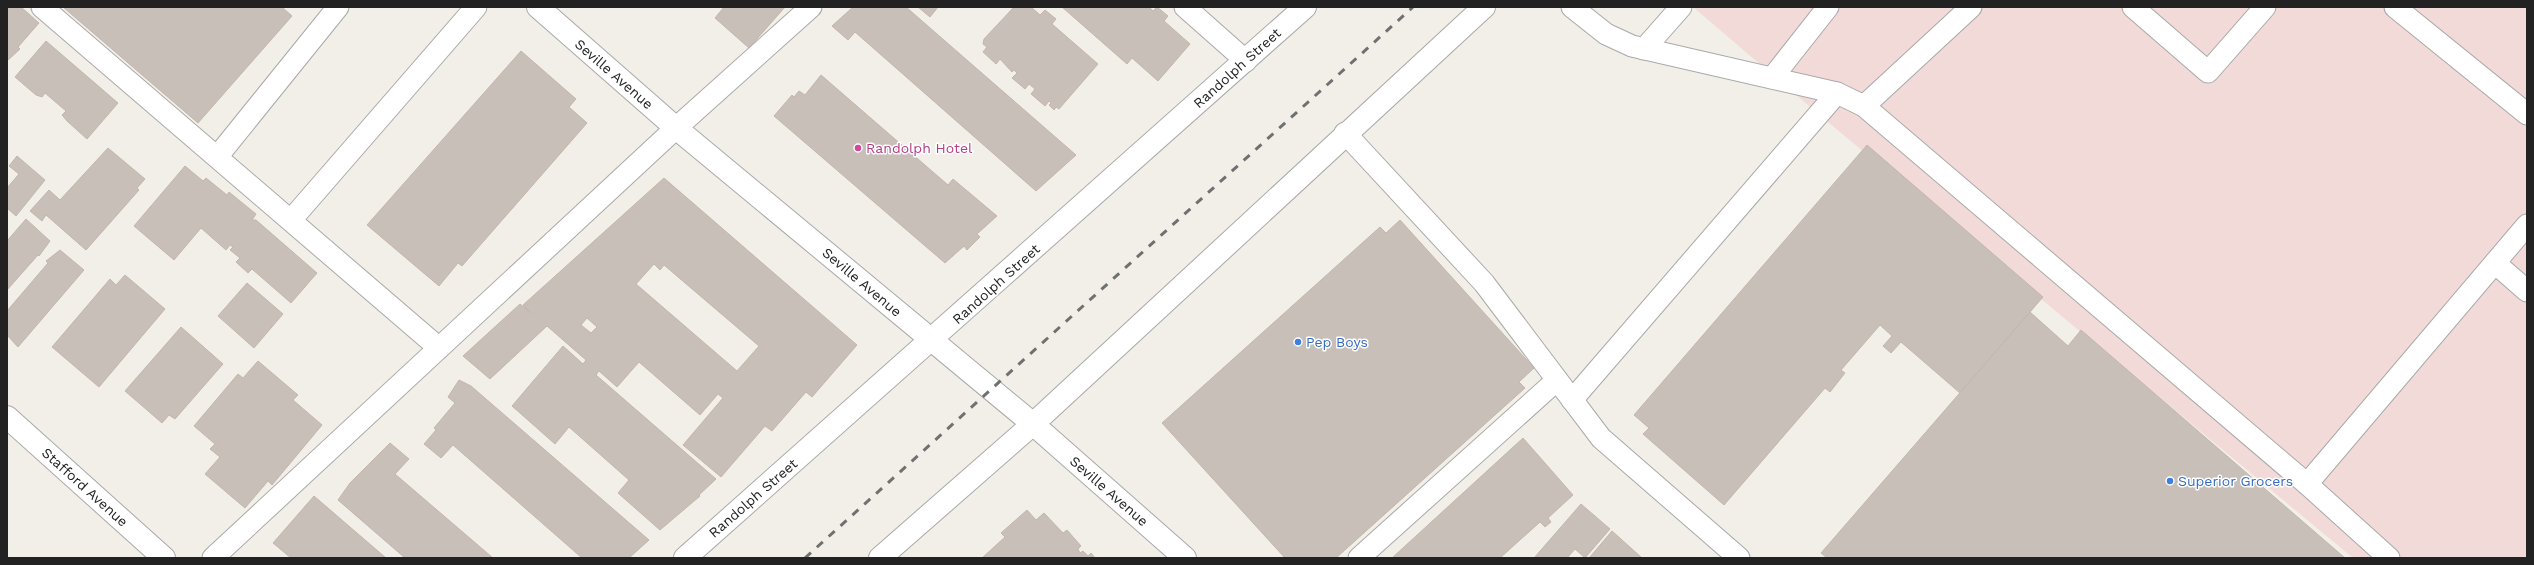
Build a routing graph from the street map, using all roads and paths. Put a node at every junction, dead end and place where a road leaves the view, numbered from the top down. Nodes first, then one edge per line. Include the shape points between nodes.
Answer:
1 (42, 7) edge
2 (338, 7) edge
3 (476, 7) edge
4 (538, 7) edge
5 (811, 7) edge
6 (1185, 7) edge
7 (1304, 7) edge
8 (1484, 7) edge
9 (1572, 7) edge
10 (1681, 7) edge
11 (1828, 7) edge
12 (1971, 7) edge
13 (2133, 7) edge
14 (2266, 7) edge
15 (2395, 7) edge
16 (1644, 49) junction
17 (1246, 61) junction
18 (1772, 78) junction
19 (1837, 93) junction
20 (1864, 106) junction
21 (2527, 114) edge
22 (676, 128) junction
23 (1345, 133) junction
24 (217, 157) junction
25 (291, 220) junction
26 (2527, 225) edge
27 (2495, 263) junction
28 (2527, 291) edge
29 (933, 340) junction
30 (439, 348) junction
31 (1558, 380) junction
32 (1572, 400) junction
33 (7, 416) edge
34 (1033, 424) junction
35 (2307, 484) junction
36 (164, 558) edge
37 (212, 558) edge
38 (685, 558) edge
39 (880, 558) edge
40 (1185, 558) edge
41 (1359, 558) edge
42 (1739, 558) edge
43 (2389, 558) edge

1 - 24 lane
2 - 24 lane
3 - 25 lane
4 - 22 street, Seville Avenue
5 - 22 lane
6 - 17 lane
7 - 17 street, Randolph Street
8 - 23 street
9 - 16 lane via 1606,34
10 - 16 lane
11 - 18 lane
12 - 20 lane
13 - 14 lane via 2208,72
15 - 21 lane
16 - 18 lane
17 - 29 street, Randolph Street
18 - 19 lane
19 - 20 lane
19 - 32 lane
20 - 35 lane
22 - 29 street, Seville Avenue
22 - 30 lane
23 - 31 lane via 1484,283
23 - 34 street
24 - 25 lane
25 - 30 lane
26 - 27 lane
27 - 28 lane
27 - 35 lane
29 - 34 street, Seville Avenue
29 - 38 street, Randolph Street
30 - 37 lane
31 - 32 lane
31 - 41 lane
32 - 42 lane via 1601,438
33 - 36 street, Stafford Avenue
34 - 39 street
34 - 40 street, Seville Avenue
35 - 43 lane

